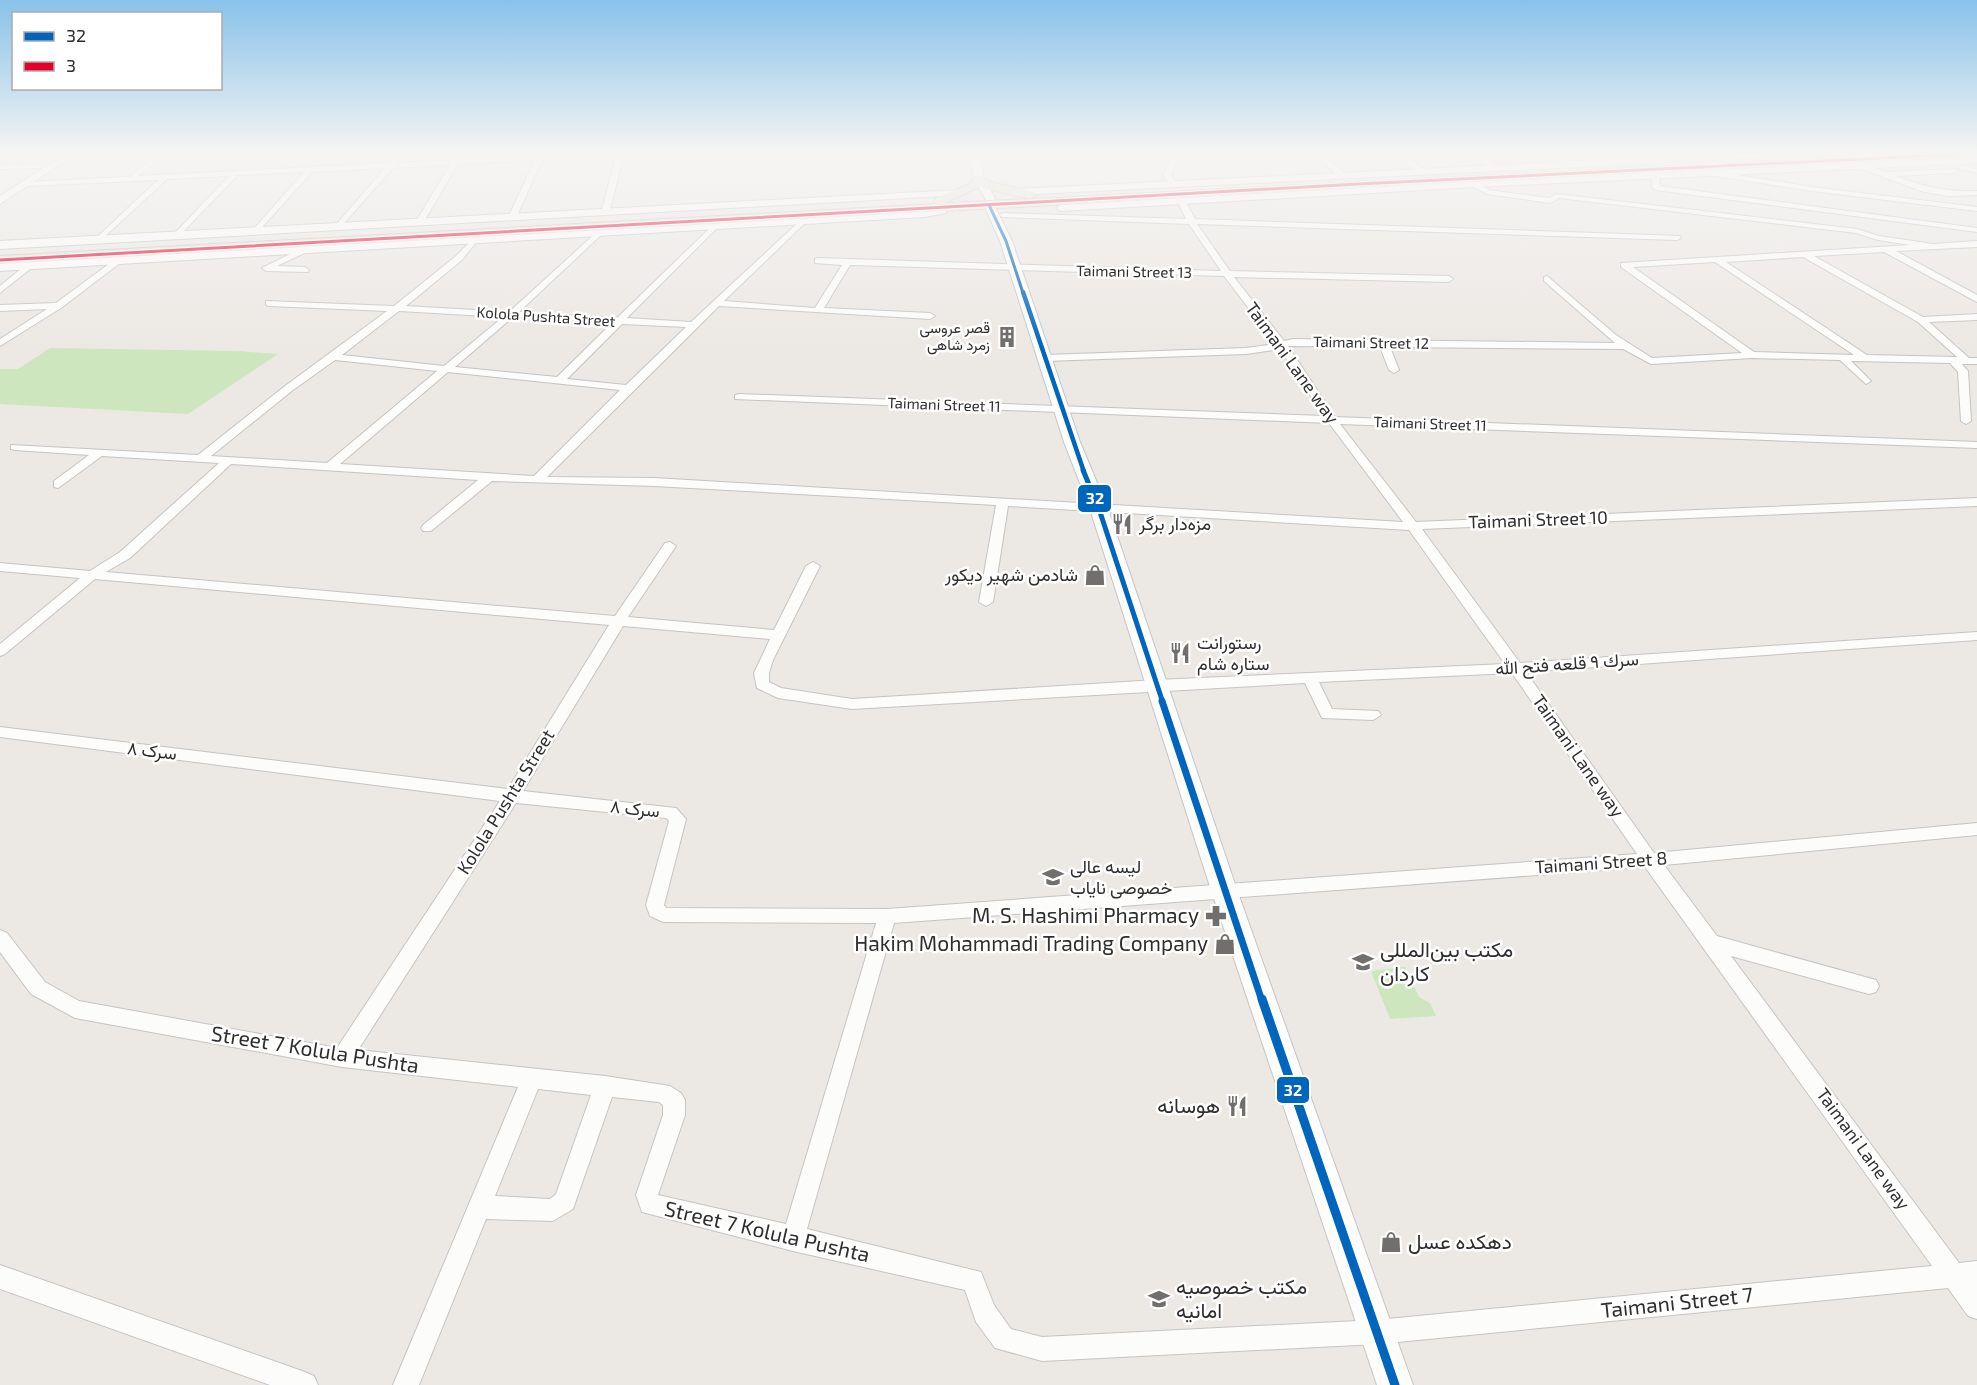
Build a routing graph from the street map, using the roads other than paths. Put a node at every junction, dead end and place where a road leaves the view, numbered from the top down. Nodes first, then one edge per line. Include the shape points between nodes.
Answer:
1 (121, 219) edge
2 (193, 219) edge
3 (267, 219) edge
4 (346, 219) edge
5 (422, 219) edge
6 (500, 219) edge
7 (630, 219) edge
8 (737, 219) edge
9 (826, 219) edge
10 (998, 219) edge
11 (1170, 219) edge
12 (1190, 219) edge
13 (1742, 219) edge
14 (1890, 219) edge
15 (802, 221) junction
16 (1192, 222) junction
17 (419, 223) junction
18 (549, 225) junction
19 (714, 226) junction
20 (338, 228) junction
21 (1977, 230) edge
22 (256, 232) junction
23 (598, 233) junction
24 (177, 236) junction
25 (1677, 238) dead end
26 (99, 240) junction
27 (474, 240) junction
28 (1976, 245) edge
29 (1936, 247) junction
30 (308, 248) junction
31 (1886, 250) junction
32 (2, 251) edge
33 (1804, 254) junction
34 (120, 260) junction
35 (1718, 260) junction
36 (818, 261) dead end
37 (847, 263) junction
38 (31, 265) junction
39 (0, 267) edge
40 (1015, 269) junction
41 (305, 270) dead end
42 (1227, 274) junction
43 (1449, 279) dead end
44 (1547, 279) dead end
45 (0, 290) edge
46 (1977, 299) edge
47 (269, 303) dead end
48 (717, 303) junction
49 (58, 306) junction
50 (0, 308) edge
51 (397, 308) junction
52 (818, 310) junction
53 (513, 313) junction
54 (930, 316) dead end
55 (1977, 316) edge
56 (1921, 320) junction
57 (620, 322) junction
58 (695, 325) junction
59 (0, 343) edge
60 (1384, 343) junction
61 (1283, 346) junction
62 (1625, 346) junction
63 (1752, 355) junction
64 (331, 357) junction
65 (1840, 357) junction
66 (1864, 357) junction
67 (1046, 358) junction
68 (1953, 360) junction
69 (1966, 360) junction
70 (1977, 361) edge
71 (445, 369) junction
72 (1394, 370) dead end
73 (1866, 381) dead end
74 (558, 382) junction
75 (628, 388) junction
76 (739, 397) dead end
77 (1061, 410) junction
78 (1332, 420) junction
79 (1966, 421) dead end
80 (1977, 445) edge
81 (15, 447) dead end
82 (99, 453) junction
83 (200, 459) junction
84 (228, 461) junction
85 (328, 468) junction
86 (489, 477) junction
87 (537, 480) junction
88 (58, 484) dead end
89 (1003, 502) junction
90 (1977, 502) edge
91 (1099, 508) junction
92 (1413, 526) junction
93 (427, 528) dead end
94 (670, 546) dead end
95 (813, 566) dead end
96 (0, 567) edge
97 (91, 576) junction
98 (986, 602) dead end
99 (619, 620) junction
100 (778, 635) junction
101 (1977, 636) edge
102 (0, 651) edge
103 (1516, 668) junction
104 (1310, 678) junction
105 (1156, 685) junction
106 (1373, 715) dead end
107 (0, 732) edge
108 (512, 796) junction
109 (1977, 829) edge
110 (1650, 860) junction
111 (1224, 890) junction
112 (887, 915) junction
113 (0, 938) edge
114 (1712, 944) junction
115 (1869, 986) dead end
116 (342, 1058) junction
117 (532, 1079) junction
118 (605, 1086) junction
119 (481, 1207) junction
120 (793, 1239) junction
121 (1966, 1274) edge
122 (0, 1277) edge
123 (1977, 1307) edge
124 (1377, 1332) junction
125 (305, 1385) edge
126 (406, 1385) edge
127 (1395, 1385) edge

1 - 26 street
2 - 24 street
3 - 22 street
4 - 20 street
5 - 17 street
6 - 17 street
7 - 18 main road
8 - 18 main road
9 - 15 street
10 - 40 street
11 - 16 street
12 - 16 street, Taimani Lane way
13 - 29 street via 1857,231
14 - 21 street
15 - 19 street
15 - 48 street
16 - 25 street
16 - 42 street, Taimani Lane way
17 - 20 street
18 - 32 main road
19 - 23 street
19 - 57 street
20 - 22 street
22 - 24 street
23 - 27 street
23 - 53 street
24 - 26 street
26 - 32 street
27 - 30 street
27 - 51 street via 459,258
28 - 29 street
29 - 31 street
30 - 34 street
30 - 41 street via 266,268
31 - 33 street
31 - 46 street
33 - 35 street
33 - 56 street
34 - 38 street
34 - 49 street
35 - 63 street via 1624,265
35 - 66 street
36 - 37 street, Taimani Street 13
37 - 40 street, Taimani Street 13
37 - 52 street
38 - 39 street
38 - 45 street
40 - 42 street, Taimani Street 13
40 - 67 street
42 - 43 street, Taimani Street 13
42 - 61 street, Taimani Lane way
44 - 62 street
47 - 51 street, Kolola Pushta Street
48 - 52 street
48 - 58 street
49 - 50 street
49 - 59 street
51 - 53 street, Kolola Pushta Street
51 - 64 street
52 - 54 street
53 - 57 street, Kolola Pushta Street
53 - 71 street
55 - 56 street
56 - 69 street
57 - 58 street, Kolola Pushta Street
57 - 74 street
58 - 75 street
60 - 61 street, Taimani Street 12 via 1293,342
60 - 62 street, Taimani Street 12
60 - 72 street
61 - 67 street, Taimani Street 12 via 1246,351
61 - 78 street, Taimani Lane way
62 - 63 street via 1651,360
63 - 65 street
64 - 71 street
64 - 83 street
65 - 66 street
65 - 73 street
66 - 68 street
67 - 77 street
68 - 69 street
68 - 79 street via 1963,371
69 - 70 street
71 - 74 street
71 - 85 street
74 - 75 street
75 - 87 street
76 - 77 street, Taimani Street 11
77 - 78 street, Taimani Street 11
77 - 91 street
78 - 80 street, Taimani Street 11
78 - 92 street, Taimani Lane way
81 - 82 street, Taimani Street 10
82 - 83 street, Taimani Street 10
82 - 88 street
83 - 84 street, Taimani Street 10
84 - 85 street, Taimani Street 10
84 - 97 street via 125,555
85 - 86 street, Taimani Street 10
86 - 87 street, Taimani Street 10
86 - 93 street
87 - 89 street, Taimani Street 10 via 654,482
89 - 91 street, Taimani Street 10
89 - 98 street
90 - 92 street, Taimani Street 10
91 - 92 street, Taimani Street 10
91 - 105 street
92 - 103 street, Taimani Lane way
94 - 99 street, Kolola Pushta Street
95 - 100 street
96 - 97 street
97 - 99 street
97 - 102 street
99 - 100 street
99 - 108 street, Kolola Pushta Street
100 - 105 street, سرك ٩ قلعه فتح الله via 762,670 762,685 778,693 812,700 852,704
101 - 103 street, سرك ٩ قلعه فتح الله
103 - 104 street, سرك ٩ قلعه فتح الله
103 - 110 street, Taimani Lane way
104 - 105 street, سرك ٩ قلعه فتح الله
104 - 106 street via 1327,714
105 - 111 street
107 - 108 street, سرک ۸
108 - 112 street, سرک ۸ via 675,816 678,819 656,905 656,911 663,915
108 - 116 street, Kolola Pushta Street
109 - 110 street, Taimani Street 8
110 - 111 street, Taimani Street 8
110 - 114 street, Taimani Lane way
111 - 112 street, سرک ۸
111 - 124 street
112 - 120 street
113 - 116 street, Street 7 Kolula Pushta via 38,988 75,1009
114 - 115 street
114 - 121 street, Taimani Lane way
116 - 117 street, Street 7 Kolula Pushta
117 - 118 street, Street 7 Kolula Pushta
117 - 119 street
118 - 119 street via 560,1207
118 - 120 street, Street 7 Kolula Pushta via 663,1093 674,1100 675,1115 647,1195 650,1204
119 - 126 street
120 - 124 street, Street 7 Kolula Pushta via 973,1280 985,1313 1004,1339 1042,1349
121 - 123 street, Taimani Lane way
121 - 124 street, Taimani Street 7
122 - 125 street
124 - 127 street

